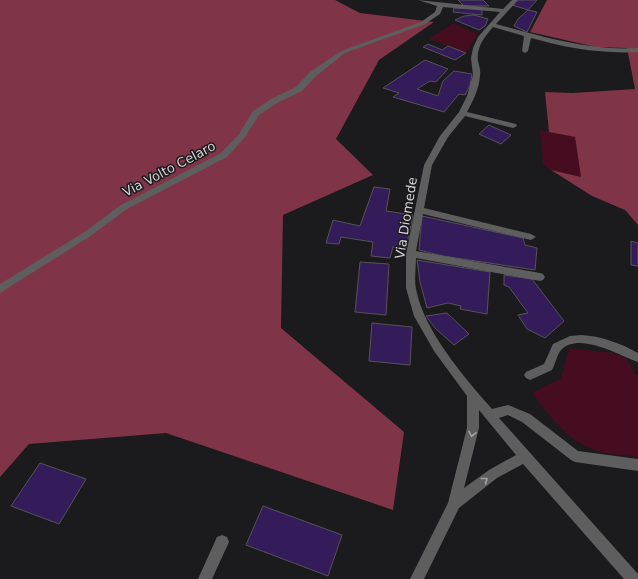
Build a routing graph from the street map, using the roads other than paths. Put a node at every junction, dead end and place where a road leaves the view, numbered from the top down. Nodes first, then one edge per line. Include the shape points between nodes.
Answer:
1 (421, 0) edge
2 (515, 0) edge
3 (441, 5) junction
4 (505, 11) junction
5 (492, 25) junction
6 (528, 35) junction
7 (525, 50) dead end
8 (638, 50) edge
9 (463, 113) junction
10 (513, 126) dead end
11 (419, 210) junction
12 (531, 237) dead end
13 (411, 254) junction
14 (540, 276) dead end
15 (0, 289) edge
16 (638, 358) edge
17 (530, 375) dead end
18 (473, 395) junction
19 (490, 415) junction
20 (525, 457) junction
21 (638, 465) edge
22 (454, 504) junction
23 (222, 542) dead end
24 (205, 579) edge
25 (417, 579) edge
26 (633, 579) edge

1 - 3 street
2 - 4 street, Via Diomede
3 - 4 street via 485,7
3 - 15 street, Via Volto Celaro via 438,13 423,23 343,52 313,74 299,89 276,100 256,114 224,155 124,207 86,235
4 - 5 street, Via Diomede
5 - 6 street
5 - 9 street, Via Diomede via 481,36 476,48 474,58 477,75
6 - 7 street
6 - 8 street via 600,51
9 - 10 street
9 - 11 street, Via Diomede via 444,136 428,165
11 - 12 street
11 - 13 street, Via Diomede
13 - 14 street
13 - 18 street, Via Diomede via 411,288 419,316 438,348
16 - 17 street via 616,346 571,340 558,347 548,367
18 - 19 street, Via Diomede
18 -> 22 street via 473,428
19 - 20 street, Via Diomede
19 - 21 street via 508,410 575,456
22 -> 20 street via 493,474
20 - 26 street, Via Diomede
22 - 25 street
23 - 24 street

